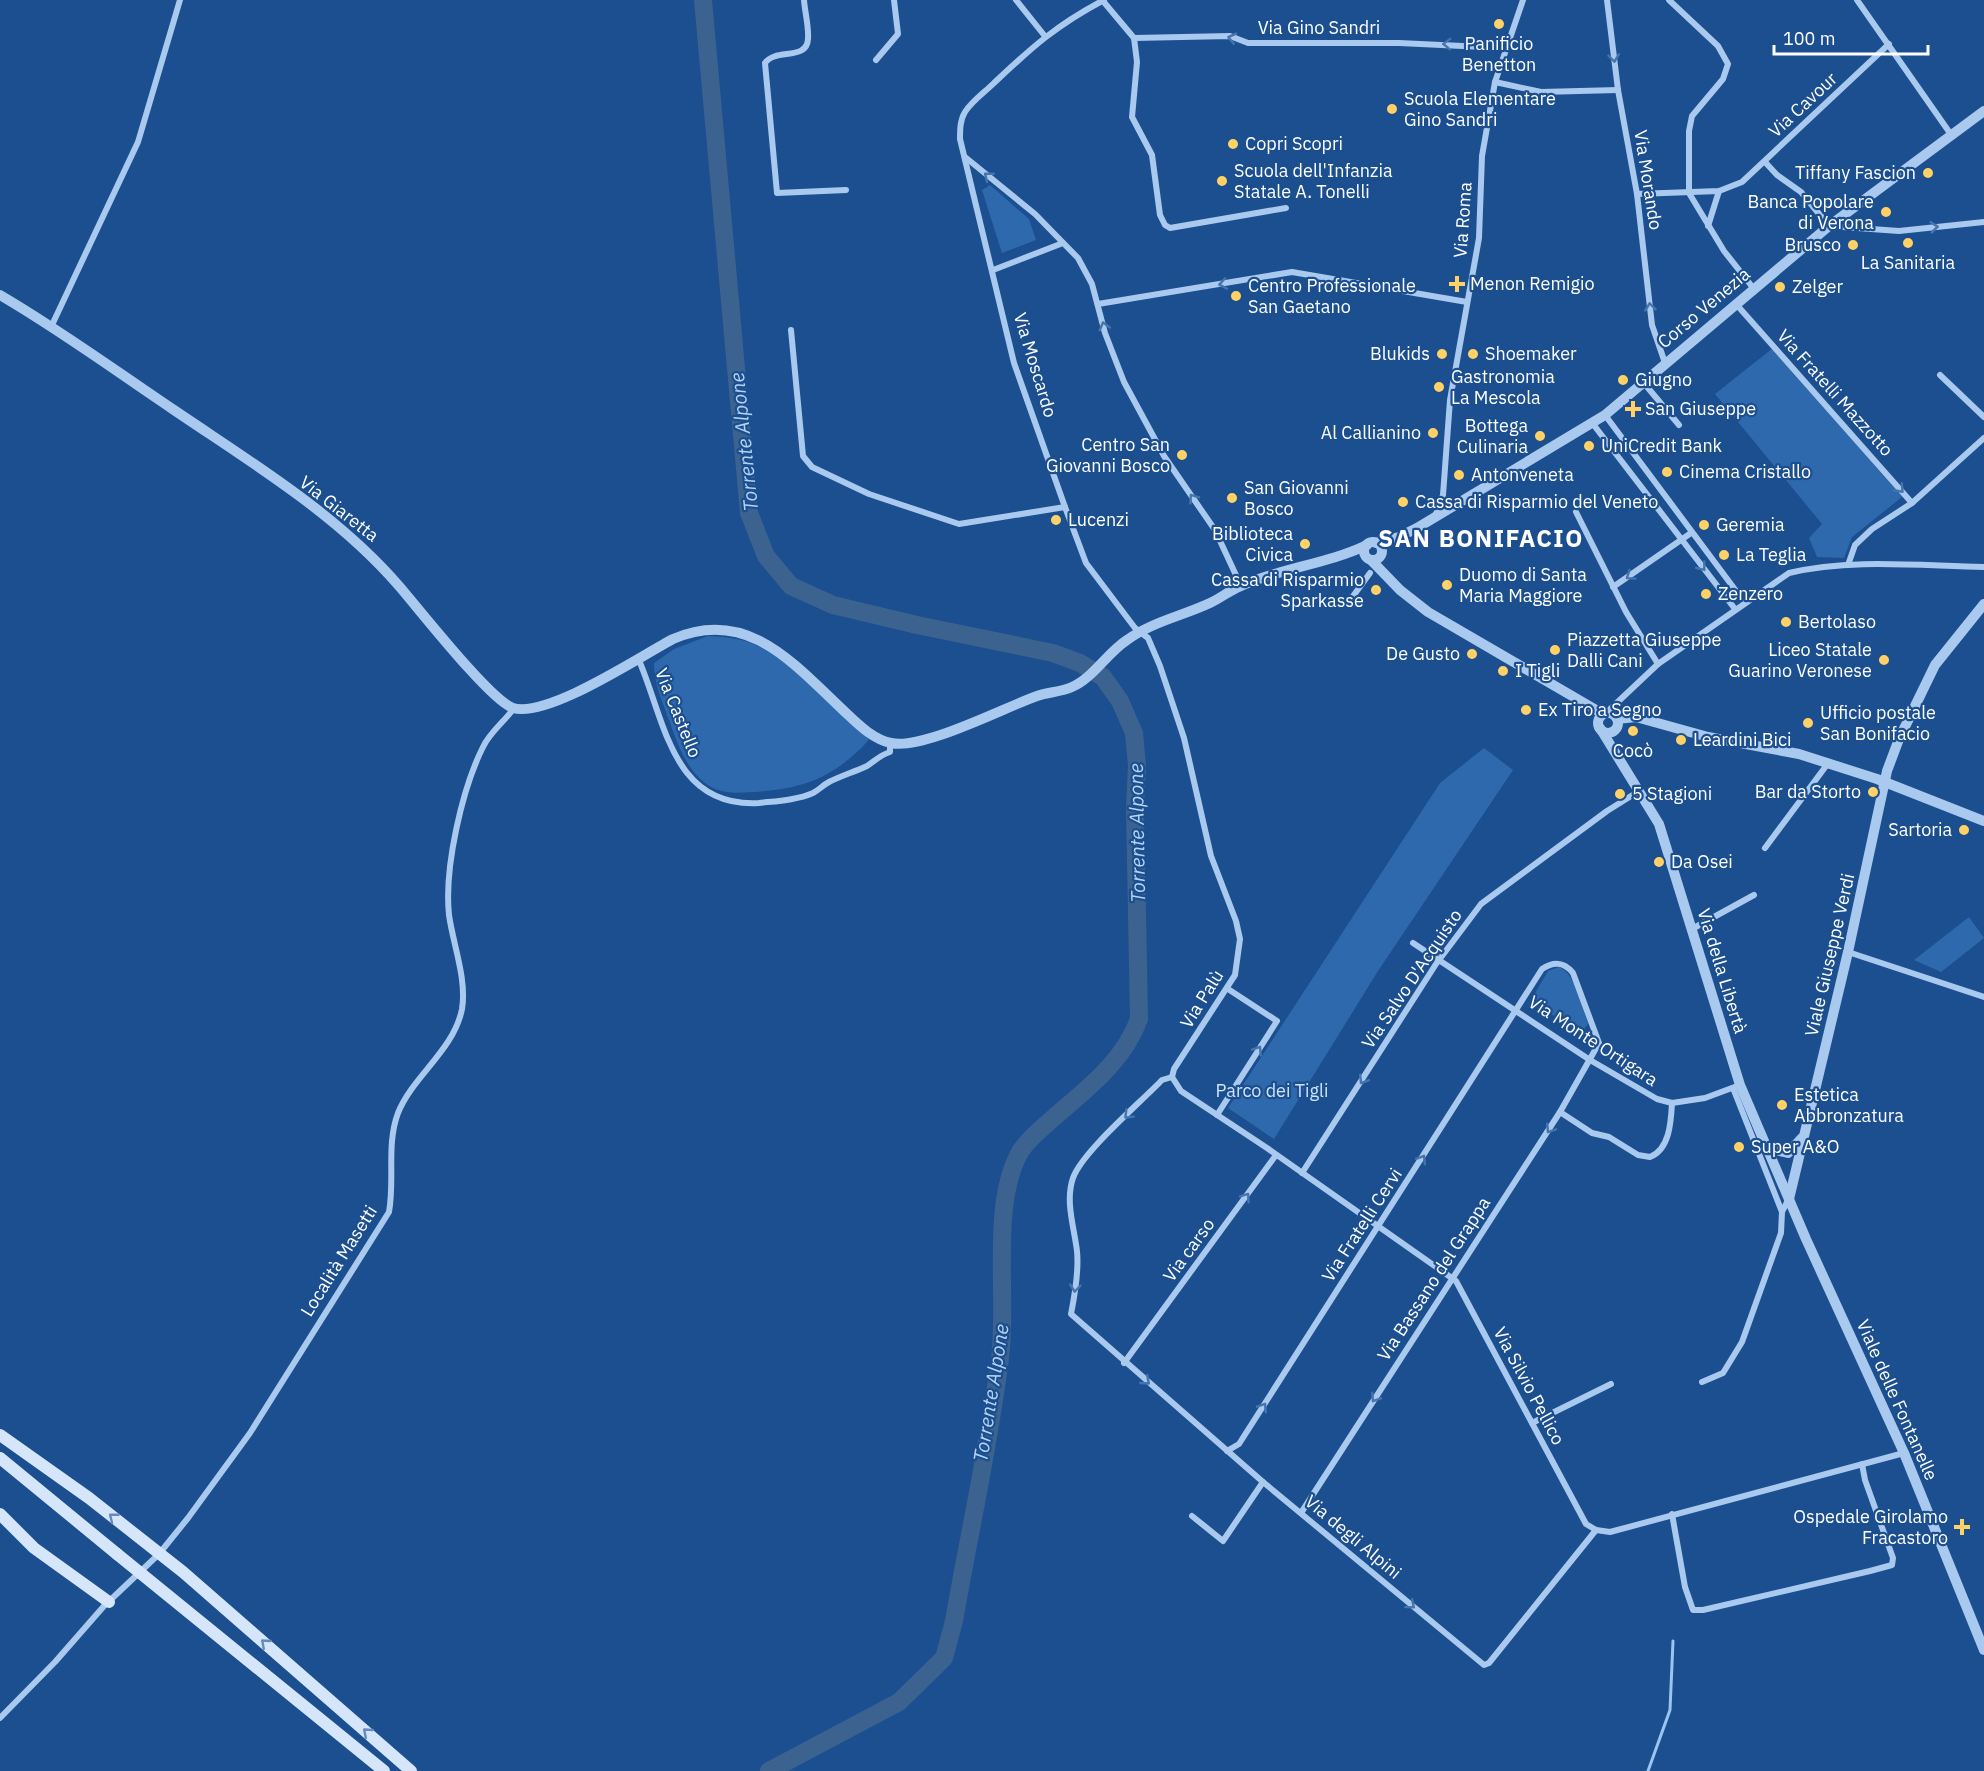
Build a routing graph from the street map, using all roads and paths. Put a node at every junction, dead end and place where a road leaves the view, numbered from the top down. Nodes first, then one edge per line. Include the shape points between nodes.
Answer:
1 (180, 0) edge
2 (804, 0) edge
3 (894, 0) edge
4 (1016, 0) edge
5 (1104, 0) edge
6 (1523, 0) edge
7 (1607, 0) edge
8 (1669, 0) edge
9 (1857, 0) edge
10 (1044, 35) junction
11 (1134, 38) junction
12 (1889, 44) junction
13 (1505, 48) junction
14 (876, 60) dead end
15 (1495, 82) junction
16 (1618, 90) junction
17 (1984, 111) edge
18 (1952, 136) junction
19 (964, 157) junction
20 (1765, 162) junction
21 (846, 190) dead end
22 (1719, 191) junction
23 (1689, 193) junction
24 (1637, 194) junction
25 (1286, 208) dead end
26 (1984, 222) edge
27 (1829, 225) junction
28 (1708, 226) junction
29 (1063, 243) junction
30 (993, 270) junction
31 (1754, 289) junction
32 (0, 295) edge
33 (1467, 302) junction
34 (1736, 303) junction
35 (1098, 304) junction
36 (52, 325) junction
37 (791, 330) dead end
38 (1665, 363) junction
39 (1940, 375) dead end
40 (1643, 382) junction
41 (1605, 415) junction
42 (1984, 417) edge
43 (1593, 424) junction
44 (1679, 425) dead end
45 (1984, 438) edge
46 (1654, 483) junction
47 (1644, 491) junction
48 (1912, 502) junction
49 (1065, 507) junction
50 (1576, 512) dead end
51 (1436, 516) junction
52 (1692, 533) junction
53 (1682, 541) junction
54 (1374, 553) junction
55 (1848, 566) junction
56 (1984, 567) edge
57 (1370, 573) dead end
58 (1241, 586) junction
59 (1613, 587) junction
60 (1348, 603) dead end
61 (1745, 603) junction
62 (1984, 604) edge
63 (1735, 609) junction
64 (1140, 632) junction
65 (638, 658) junction
66 (1658, 664) junction
67 (514, 708) junction
68 (1606, 719) junction
69 (890, 743) junction
70 (1616, 757) junction
71 (1829, 762) junction
72 (1885, 782) junction
73 (1639, 791) junction
74 (1984, 822) edge
75 (1765, 848) dead end
76 (1754, 895) dead end
77 (1692, 929) junction
78 (1413, 943) dead end
79 (1848, 952) junction
80 (1441, 962) junction
81 (1558, 963) joint
82 (1228, 989) junction
83 (1984, 998) edge
84 (1516, 1009) junction
85 (1590, 1060) junction
86 (1172, 1077) junction
87 (1736, 1087) junction
88 (1672, 1102) junction
89 (1560, 1112) junction
90 (1216, 1115) junction
91 (1804, 1136) junction
92 (1768, 1148) junction
93 (1788, 1153) junction
94 (1276, 1155) junction
95 (1773, 1168) junction
96 (1302, 1173) junction
97 (1789, 1199) junction
98 (1782, 1212) junction
99 (1380, 1226) junction
100 (1451, 1277) junction
101 (1071, 1314) joint
102 (1125, 1363) junction
103 (1702, 1382) dead end
104 (1611, 1384) dead end
105 (1532, 1423) junction
106 (0, 1435) edge
107 (1227, 1451) junction
108 (1904, 1453) junction
109 (0, 1458) edge
110 (1862, 1464) junction
111 (1263, 1482) junction
112 (1301, 1513) junction
113 (0, 1514) edge
114 (1672, 1514) junction
115 (1192, 1516) dead end
116 (1596, 1530) junction
117 (159, 1554) junction
118 (109, 1602) junction
119 (1984, 1650) edge
120 (0, 1718) edge
121 (384, 1771) edge
122 (411, 1771) edge

1 - 36 street via 138,142
2 - 21 street via 806,47 799,52 773,55 765,63 777,193
3 - 14 street via 898,34
4 - 10 street
5 - 10 street, Via Moscardo
5 - 11 street
6 - 13 street, Via Roma
7 -> 16 street, Via Morando
8 - 23 street via 1718,46 1728,64 1723,79 1692,116 1688,141
9 - 12 street
10 - 19 street, Via Moscardo via 965,112 960,129
13 -> 11 street, Via Gino Sandri via 1248,43 1230,36
11 - 25 street via 1137,62 1132,117 1152,155 1165,225 1170,228
12 - 18 street
12 - 20 street, Via Cavour
13 - 15 street, Via Roma
15 - 16 street via 1541,92
15 - 33 street, Via Roma via 1482,156 1479,238
16 - 24 street, Via Morando
17 - 18 street, Corso Venezia
18 - 27 street, Corso Venezia
29 -> 19 street via 1035,214
19 - 30 street, Via Moscardo
20 - 22 street, Via Cavour via 1742,182
20 - 27 street via 1801,192
22 - 23 street
22 - 28 street
23 - 24 street
23 - 28 street
38 -> 24 street, Via Morando via 1652,325
27 -> 26 street via 1899,231
27 - 31 street, Corso Venezia
28 - 31 street
29 - 30 street
29 - 35 street via 1078,258
30 - 49 street, Via Moscardo via 1014,363
31 - 34 street, Corso Venezia
32 - 36 street, Via Giaretta
33 -> 35 street via 1292,272
33 - 51 street, Via Roma via 1450,400 1443,495
34 - 38 street, Corso Venezia
34 -> 48 street, Via Fratelli Mazzotto
58 -> 35 street via 1215,530 1164,456 1124,382
36 - 67 street, Via Giaretta via 304,500 372,555 486,686
37 - 49 street via 803,456 812,467 869,494 959,524
38 - 40 street, Corso Venezia
39 - 42 street
40 - 41 street, Corso Venezia
40 - 44 street
41 - 43 street, Corso Venezia
41 - 46 street
43 - 47 street
43 - 51 street, Corso Venezia
45 - 48 street
46 - 47 street
46 - 52 street
47 - 53 street
48 - 55 street via 1855,545
49 - 64 street, Via Moscardo via 1086,563
50 - 59 street
51 - 54 street, Corso Venezia
52 - 53 street
52 - 61 street
53 -> 59 street
53 -> 63 street
54 - 58 street via 1335,556
54 - 68 street via 1392,582 1428,612
55 - 56 street
55 - 61 street via 1789,573
57 - 60 street
58 - 64 street
59 - 66 street
61 - 63 street
62 - 72 street, Viale Giuseppe Verdi via 1935,666 1899,739
63 - 66 street
64 - 69 street via 1073,687 1049,692 926,738
64 - 82 street, Via Palù via 1148,638 1171,693 1211,856 1236,921 1239,953
65 - 67 street via 561,701 527,710
65 - 69 street, Via Castello via 701,628 749,634 807,676 869,734
65 - 69 street, Via Castello via 676,761 706,791 724,798 747,803 783,801 813,793 890,752
66 - 68 street via 1618,699
67 - 117 street, Località Masetti via 484,745 462,808 447,882 462,1008 455,1029 398,1114 391,1147 389,1212 250,1433
68 - 70 street, Via della Libertà
68 - 70 street, Via della Libertà via 1617,725 1612,744
68 - 71 street via 1636,717 1707,737
70 - 73 street, Via della Libertà
71 - 72 street
71 - 75 street
72 - 74 street
72 - 79 street, Viale Giuseppe Verdi
73 - 77 street, Via della Libertà via 1659,824
73 - 80 street, Via Salvo D'Acquisto via 1607,810 1481,904
76 - 77 street
77 - 87 street, Via della Libertà
78 - 80 street, Via Monte Ortigara
79 - 83 street
79 - 91 street, Viale Giuseppe Verdi
80 - 84 street, Via Monte Ortigara
80 -> 96 street, Via Salvo D'Acquisto via 1436,964
81 - 84 street, Via Fratelli Cervi via 1542,969
81 - 85 street, Via Bassano del Grappa via 1573,973 1598,1038
82 - 86 street, Via Palù
90 -> 82 street via 1277,1021
84 - 85 street, Via Monte Ortigara
99 -> 84 street, Via Fratelli Cervi
85 - 88 street, Via Monte Ortigara via 1657,1099
85 - 89 street, Via Bassano del Grappa
86 - 90 street, Via Silvio Pellico via 1181,1091
86 -> 101 street, Via Palù via 1162,1080 1092,1151 1072,1179 1070,1195 1077,1251
87 - 88 street, Via Monte Ortigara via 1705,1098
87 - 92 street, Via della Libertà
87 - 95 street
88 - 89 street via 1667,1136 1661,1150 1650,1157 1592,1133
89 -> 100 street, Via Bassano del Grappa
90 - 94 street, Via Silvio Pellico
91 - 93 street, Viale Giuseppe Verdi
91 - 97 street, Viale Giuseppe Verdi
92 - 93 street
92 - 95 street, Via della Libertà
93 - 95 street, Viale Giuseppe Verdi
94 - 96 street, Via Silvio Pellico
102 -> 94 street, Via carso
95 - 97 street, Via della Libertà
95 - 98 street
96 - 99 street, Via Silvio Pellico
97 - 98 street
97 - 108 street, Viale delle Fontanelle
98 - 103 street via 1781,1233 1742,1342 1723,1372
99 - 100 street, Via Silvio Pellico
107 -> 99 street, Via Fratelli Cervi via 1239,1444
100 - 105 street, Via Silvio Pellico
100 -> 112 street, Via Bassano del Grappa
101 - 102 street, Via degli Alpini
102 -> 107 street, Via degli Alpini
104 - 105 street
105 - 116 street, Via Silvio Pellico via 1586,1524
117 -> 106 main road via 90,1498
107 - 111 street, Via degli Alpini
108 - 110 street
108 - 119 street, Viale delle Fontanelle
109 - 121 main road, bridge
110 - 114 street
110 - 114 street via 1893,1558 1892,1564 1870,1571 1694,1610 1685,1587
111 - 112 street, Via degli Alpini
111 - 115 street via 1223,1541
112 -> 116 street, Via degli Alpini via 1481,1663 1489,1664
113 - 118 main road via 34,1548
114 - 116 street via 1610,1532
117 - 118 street, Località Masetti
122 -> 117 main road
118 - 120 street, Località Masetti

